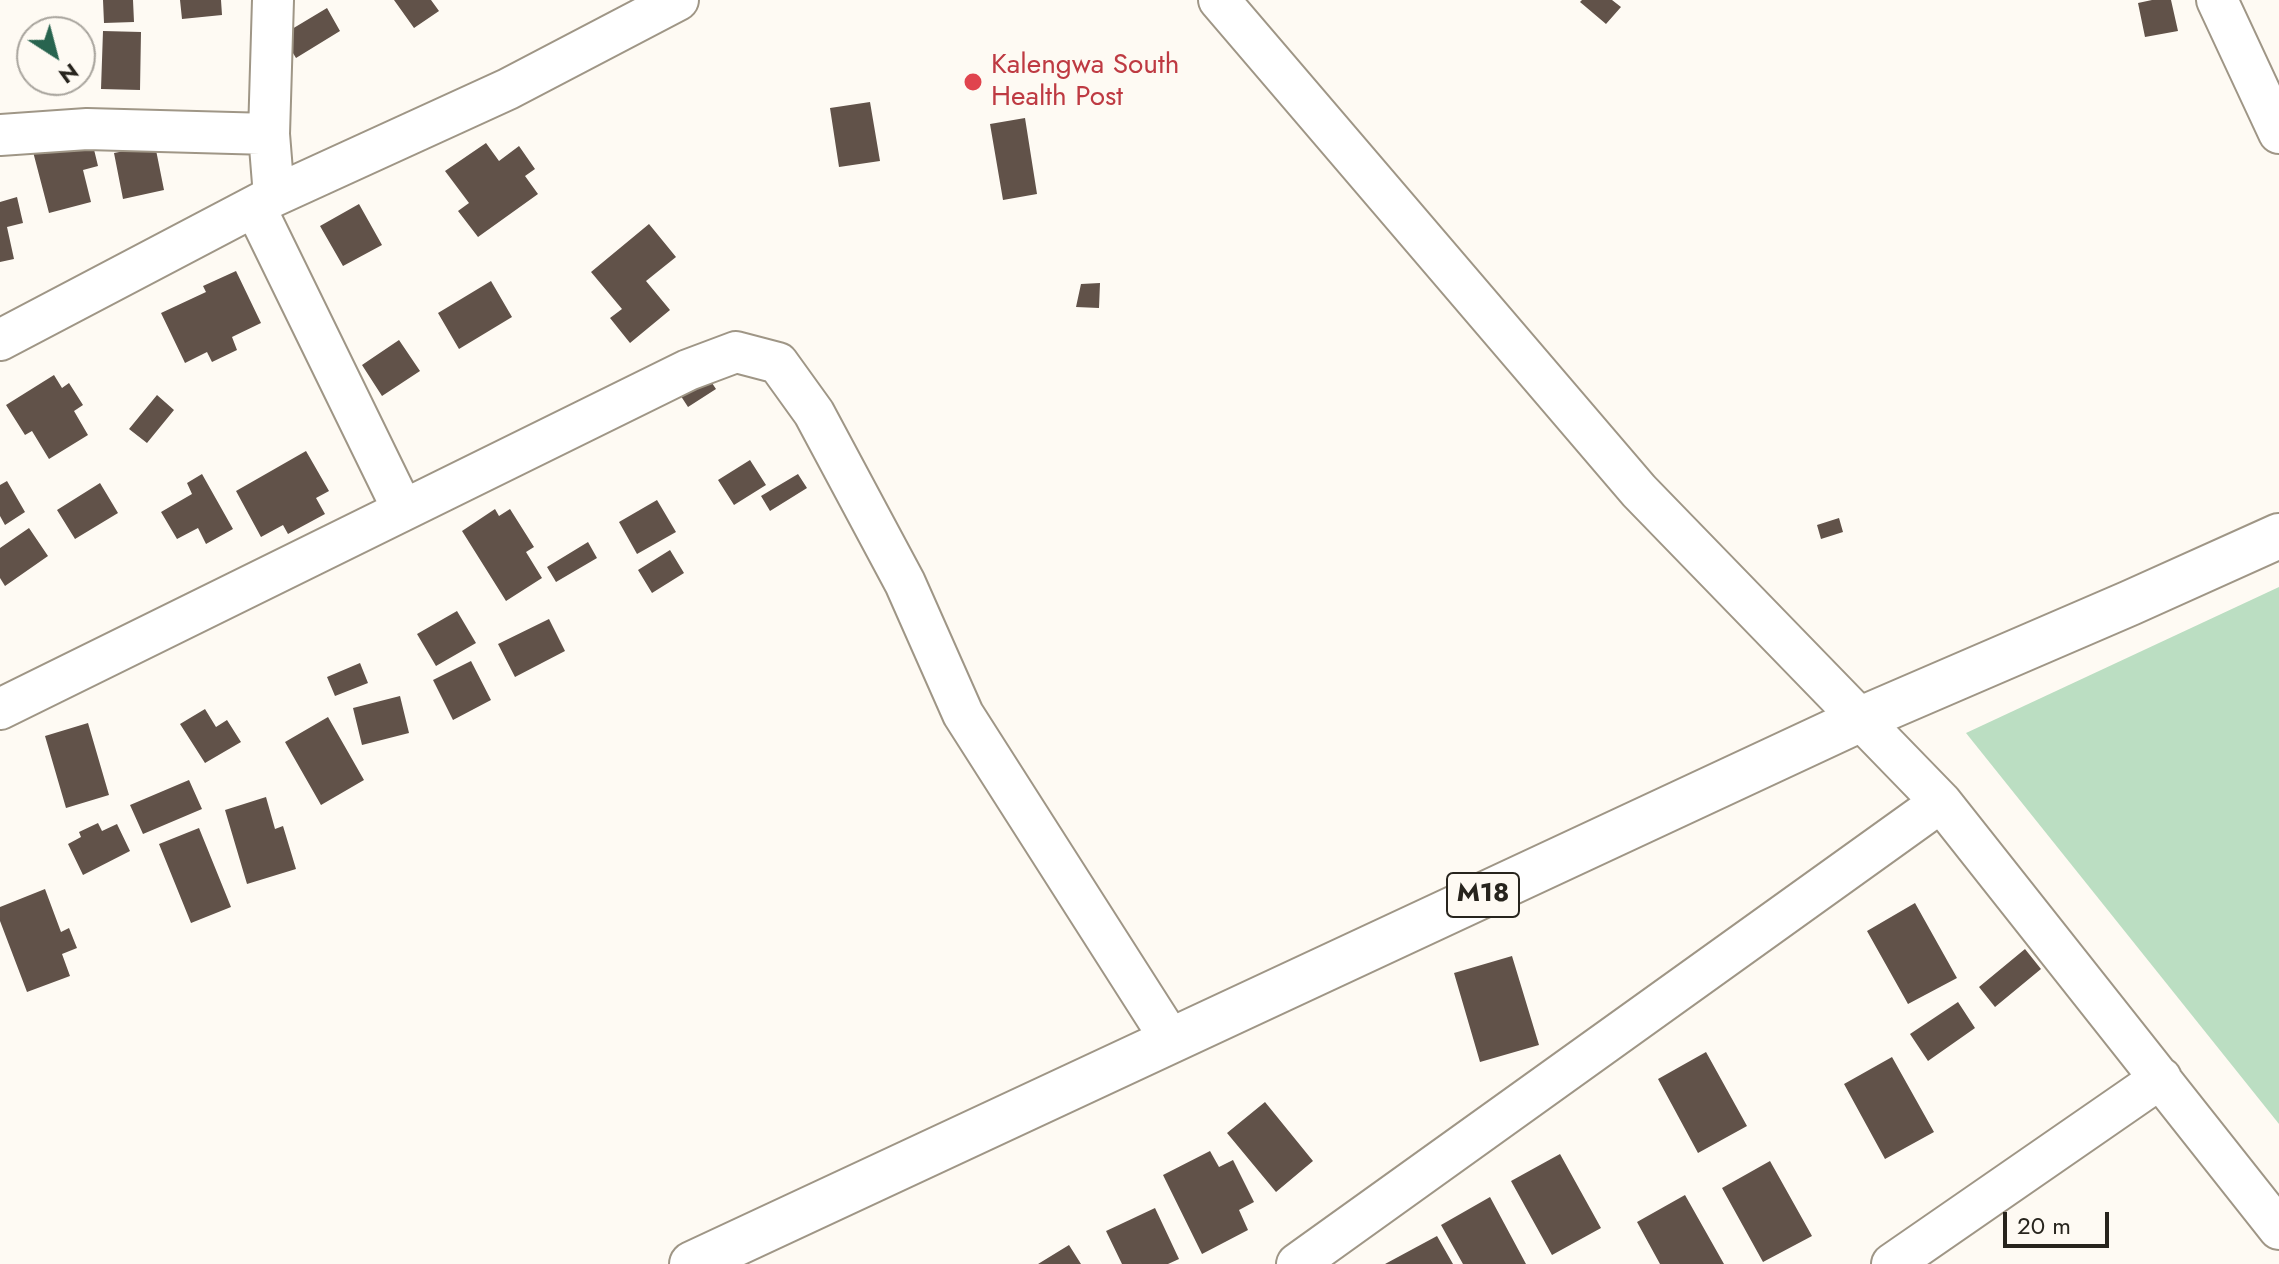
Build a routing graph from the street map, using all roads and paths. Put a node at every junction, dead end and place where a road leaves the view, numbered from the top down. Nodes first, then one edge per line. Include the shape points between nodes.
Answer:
1 (273, 0) edge
2 (678, 0) edge
3 (1219, 0) edge
4 (2217, 0) edge
5 (2279, 133) edge
6 (269, 134) junction
7 (0, 135) edge
8 (265, 201) junction
9 (0, 340) edge
10 (403, 510) junction
11 (2279, 536) edge
12 (3, 699) edge
13 (1861, 719) junction
14 (1941, 802) junction
15 (1171, 1040) junction
16 (2161, 1078) junction
17 (2279, 1229) edge
18 (692, 1264) edge
19 (1297, 1264) edge
20 (1892, 1264) edge

1 - 6 street
2 - 8 street via 508,89
3 - 13 street via 1639,491
4 - 5 street
6 - 7 street via 87,129
6 - 8 street
8 - 9 street
8 - 10 street
10 - 12 street
10 - 15 street via 688,370 736,352 778,363 814,413 861,498 963,714
11 - 13 main road, M18
13 - 14 street
13 - 15 main road, M18
14 - 16 street
14 - 19 street
15 - 18 main road, M18
16 - 17 street
16 - 20 street

